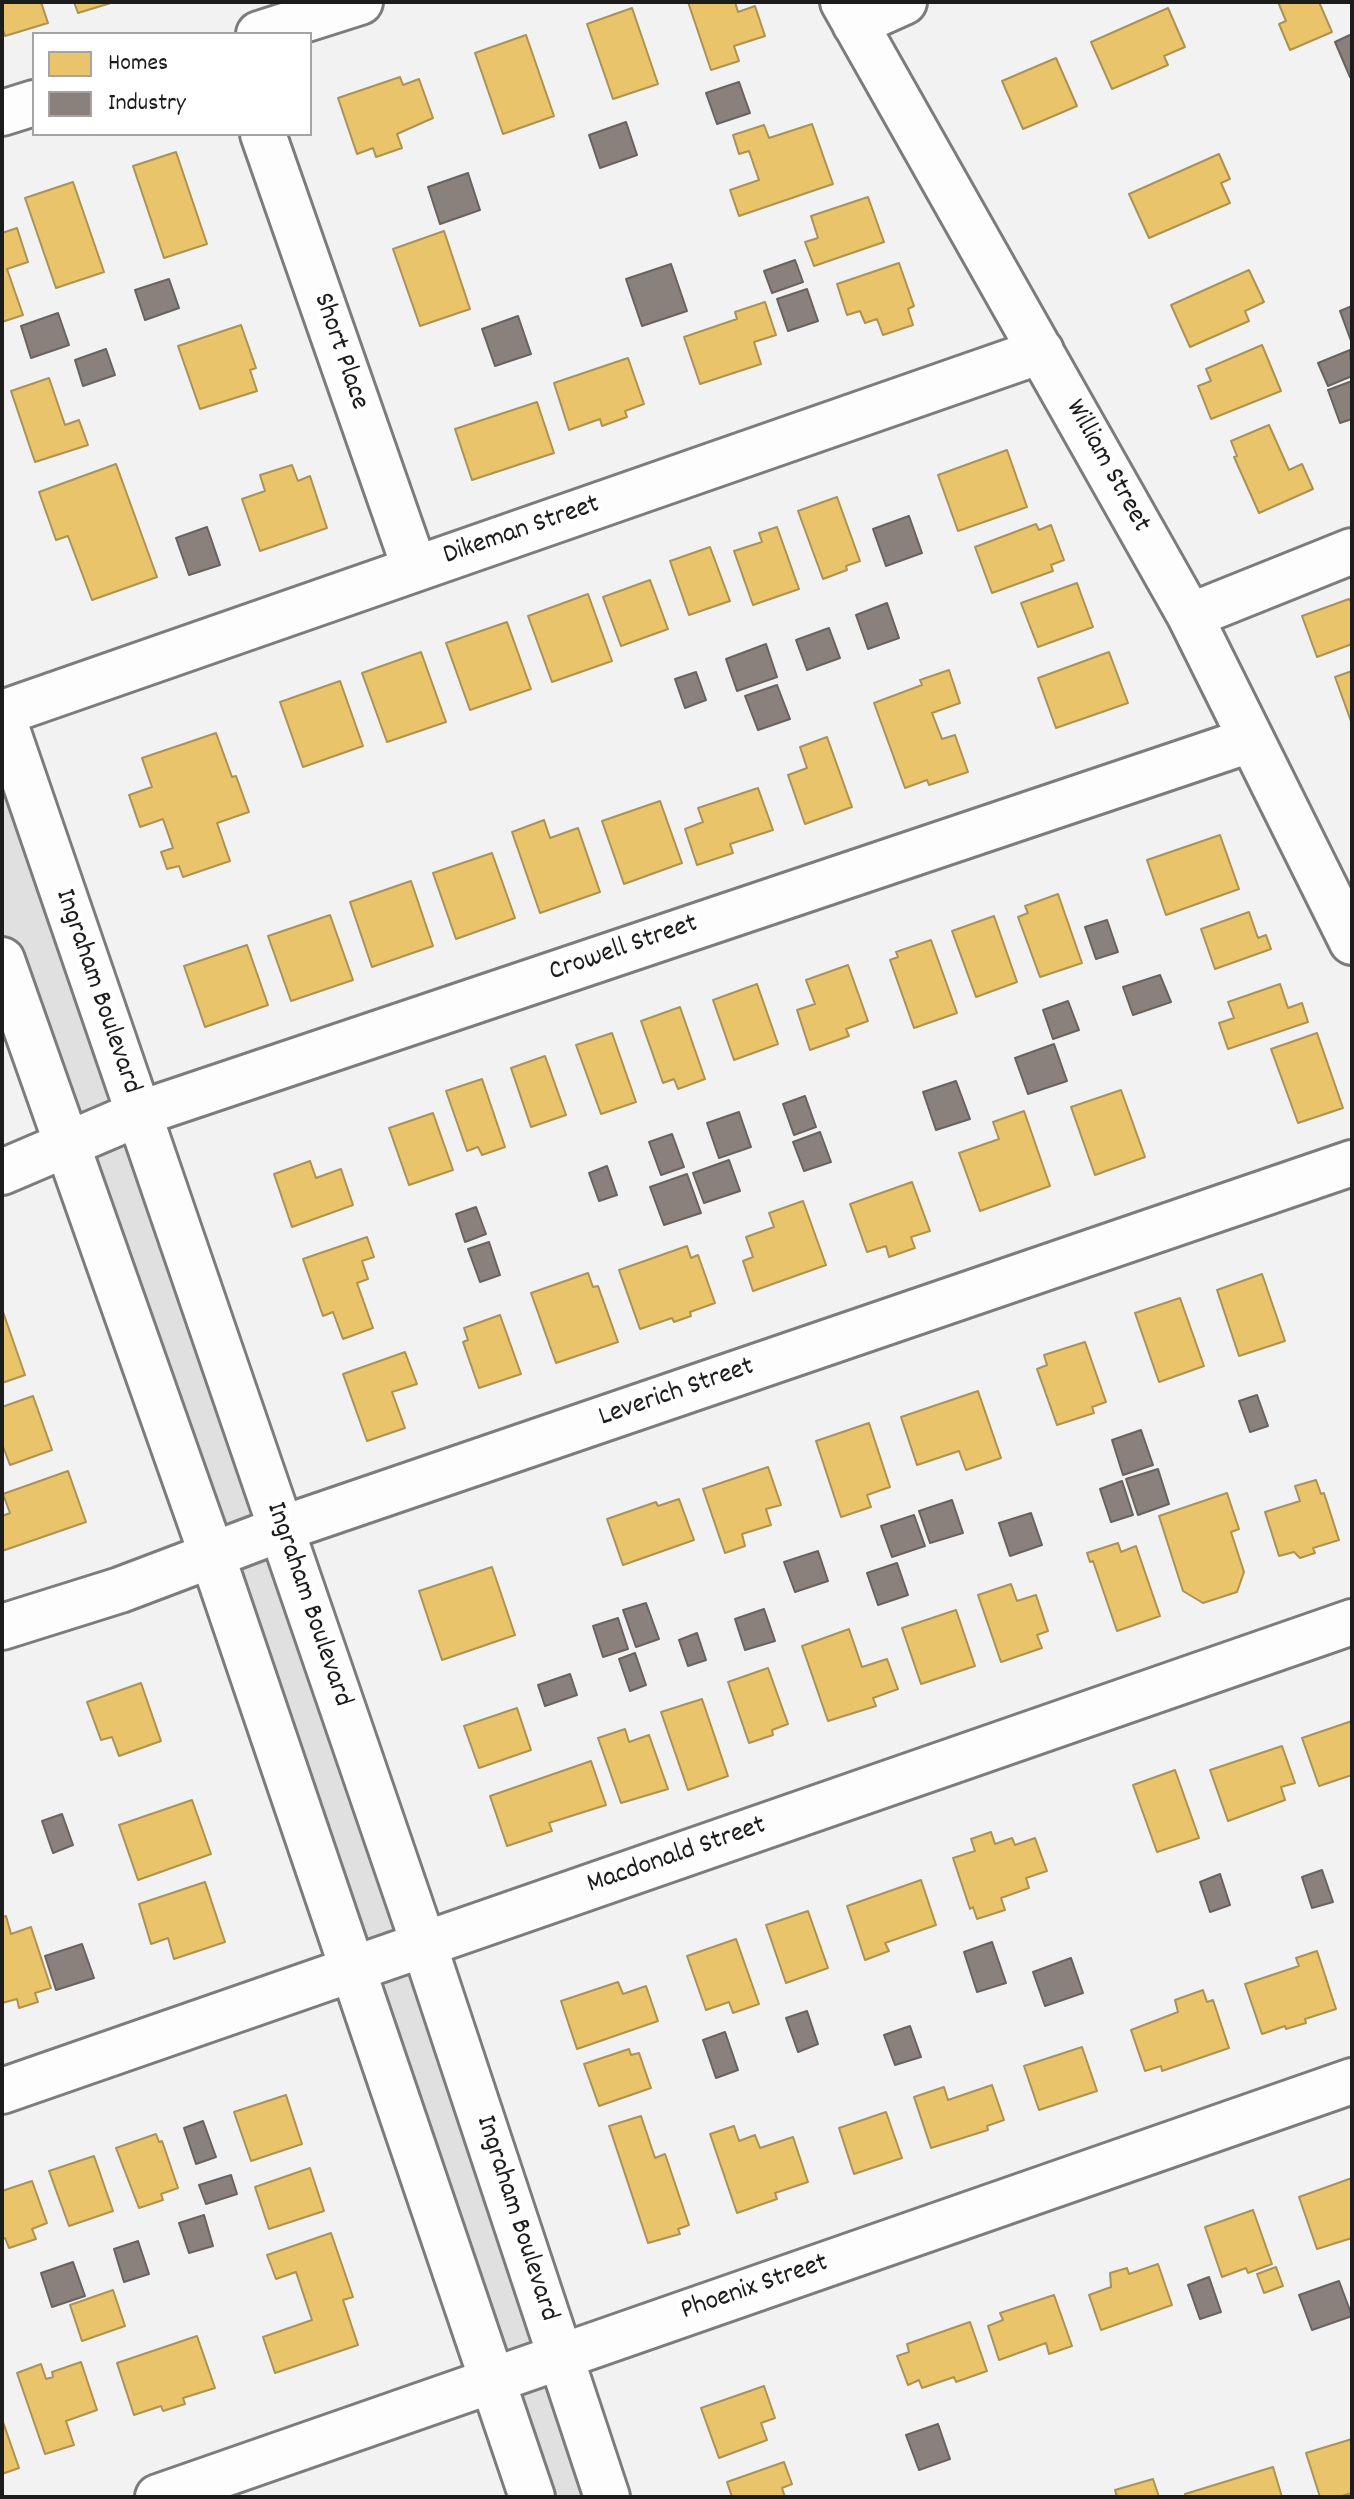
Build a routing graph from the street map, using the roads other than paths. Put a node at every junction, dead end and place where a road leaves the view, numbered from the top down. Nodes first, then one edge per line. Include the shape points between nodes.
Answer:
1 (360, 2) edge
2 (904, 2) edge
3 (849, 13) edge
4 (265, 32) edge
5 (32, 104) edge
6 (2, 113) edge
7 (264, 136) edge
8 (1041, 351) junction
9 (1352, 551) edge
10 (415, 569) junction
11 (1190, 616) junction
12 (2, 714) edge
13 (1250, 740) junction
14 (1352, 942) edge
15 (2, 960) edge
16 (138, 1114) junction
17 (67, 1145) junction
18 (1352, 1163) edge
19 (2, 1172) edge
20 (281, 1529) junction
21 (212, 1555) junction
22 (1352, 1622) edge
23 (2, 1627) edge
24 (424, 1945) junction
25 (352, 1971) junction
26 (1352, 2081) edge
27 (2, 2091) edge
28 (561, 2356) junction
29 (493, 2382) junction
30 (158, 2497) edge
31 (532, 2497) edge
32 (607, 2497) edge

1 - 4 street
2 - 3 street
3 - 8 street, William Street
5 - 6 street
7 - 10 street, Short Place
8 - 10 street, Dikeman Street
8 - 11 street, William Street
9 - 11 street
10 - 12 street, Dikeman Street
11 - 13 street, William Street
12 - 16 street, Ingraham Boulevard
13 - 14 street, William Street
13 - 16 street, Crowell Street
15 - 17 street
16 - 17 street, Crowell Street
16 - 20 street, Ingraham Boulevard
17 - 19 street, Crowell Street
17 - 21 street
18 - 20 street, Leverich Street
20 - 21 street, Leverich Street
20 - 24 street, Ingraham Boulevard
21 - 23 street, Leverich Street
21 - 25 street
22 - 24 street, Macdonald Street
24 - 25 street, Macdonald Street
24 - 28 street, Ingraham Boulevard
25 - 27 street, Macdonald Street
25 - 29 street
26 - 28 street, Phoenix Street
28 - 29 street, Phoenix Street
28 - 32 street, Ingraham Boulevard
29 - 30 street, Phoenix Street
29 - 31 street

